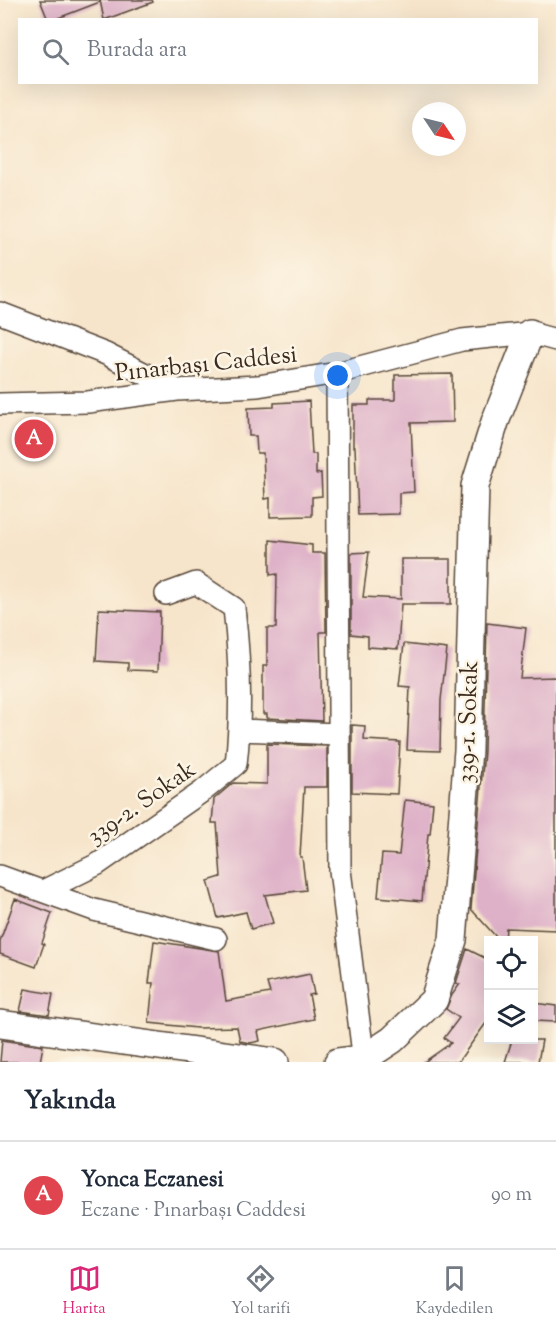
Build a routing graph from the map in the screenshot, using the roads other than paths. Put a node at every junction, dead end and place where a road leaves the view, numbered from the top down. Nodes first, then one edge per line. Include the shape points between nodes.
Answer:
1 (0, 313) edge
2 (530, 333) junction
3 (556, 340) edge
4 (337, 373) junction
5 (177, 390) junction
6 (0, 404) edge
7 (166, 594) dead end
8 (240, 730) junction
9 (338, 734) junction
10 (0, 876) edge
11 (43, 891) junction
12 (216, 939) dead end
13 (0, 1024) edge
14 (355, 1061) edge
15 (275, 1062) edge

1 - 5 street via 106,354
2 - 3 street, Pınarbaşı Caddesi
2 - 4 street, Pınarbaşı Caddesi via 462,340
2 - 14 street, 339-1. Sokak via 475,486 468,750 453,940 434,1000 392,1040
4 - 5 street, Pınarbaşı Caddesi via 258,386
4 - 9 street
5 - 6 street, Pınarbaşı Caddesi via 88,402
7 - 8 street, 339-2. Sokak via 195,583 234,608
8 - 9 street
8 - 11 street, 339-2. Sokak via 236,764 203,791 98,864
9 - 14 street via 339,870
10 - 11 street
11 - 12 street via 94,910
13 - 15 street

